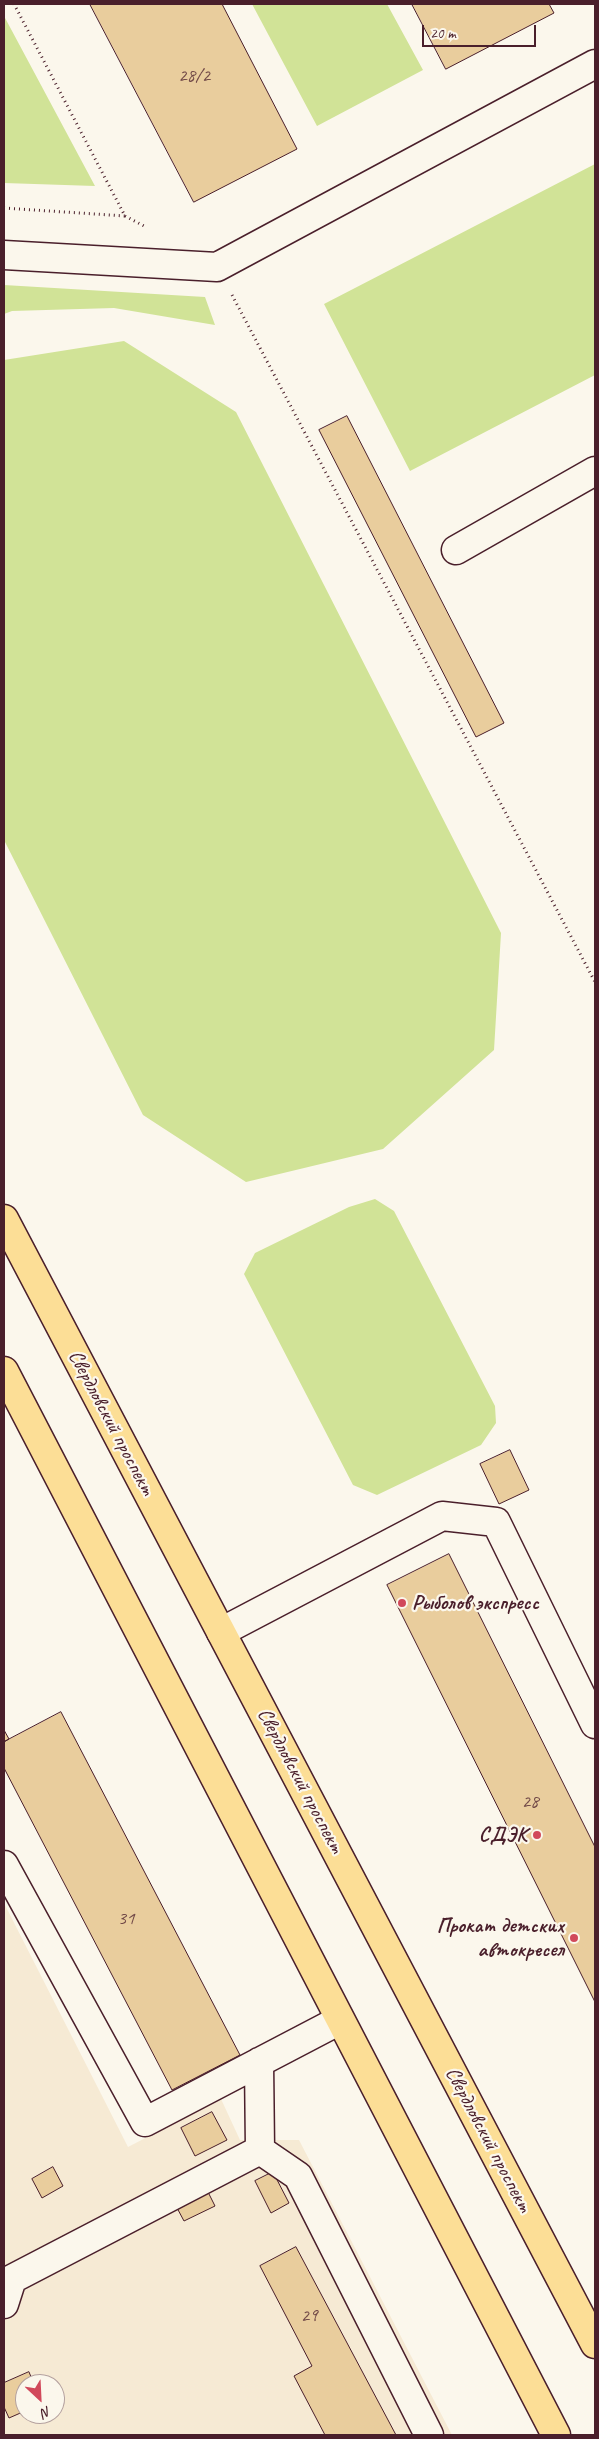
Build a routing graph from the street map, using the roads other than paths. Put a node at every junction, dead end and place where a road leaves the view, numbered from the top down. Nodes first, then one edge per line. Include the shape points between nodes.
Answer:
1 (595, 64) edge
2 (4, 255) edge
3 (595, 471) edge
4 (456, 550) dead end
5 (4, 1219) edge
6 (4, 1371) edge
7 (221, 1632) junction
8 (595, 1724) edge
9 (4, 1865) edge
10 (340, 2020) junction
11 (259, 2062) junction
12 (260, 2150) junction
13 (4, 2304) edge
14 (595, 2344) edge
15 (429, 2435) edge
16 (556, 2435) edge

1 - 2 lane via 217,267
3 - 4 lane
5 - 7 main road, Свердловский проспект
6 - 10 main road
7 - 8 lane via 442,1516 496,1522
7 - 14 main road, Свердловский проспект
9 - 11 lane via 145,2122
10 - 11 lane
10 - 16 main road
11 - 12 lane
12 - 13 lane via 12,2279
12 - 15 lane via 298,2176

